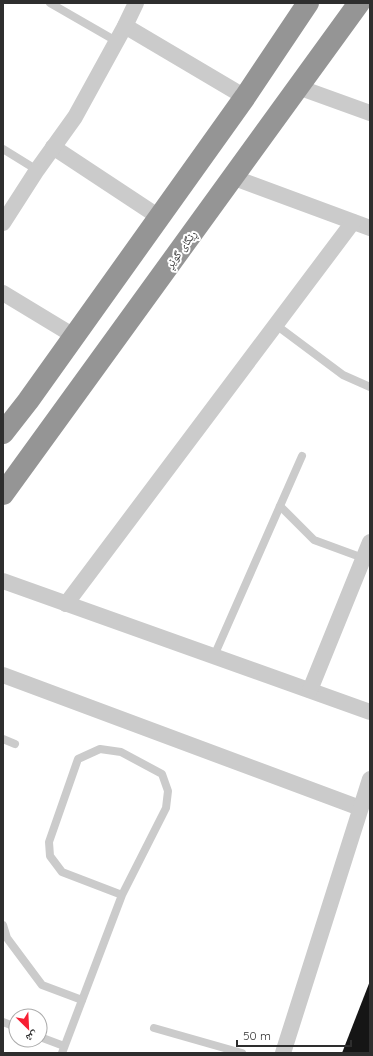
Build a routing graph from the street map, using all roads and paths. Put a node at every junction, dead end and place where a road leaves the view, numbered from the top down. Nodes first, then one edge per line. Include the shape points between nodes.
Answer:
1 (50, 3) edge
2 (136, 3) edge
3 (308, 3) edge
4 (359, 3) edge
5 (125, 26) junction
6 (116, 41) junction
7 (298, 87) junction
8 (245, 96) junction
9 (370, 114) edge
10 (53, 147) junction
11 (3, 149) edge
12 (37, 170) junction
13 (232, 177) junction
14 (159, 217) junction
15 (353, 222) junction
16 (3, 223) edge
17 (370, 228) edge
18 (3, 293) edge
19 (276, 325) junction
20 (74, 336) junction
21 (370, 387) edge
22 (28, 401) junction
23 (3, 424) edge
24 (3, 433) edge
25 (302, 456) dead end
26 (3, 494) edge
27 (280, 506) junction
28 (370, 542) edge
29 (363, 558) junction
30 (3, 581) edge
31 (66, 604) junction
32 (214, 656) junction
33 (3, 675) edge
34 (310, 690) junction
35 (370, 712) edge
36 (3, 739) edge
37 (15, 744) dead end
38 (370, 779) edge
39 (360, 808) junction
40 (122, 895) junction
41 (3, 925) edge
42 (82, 1000) junction
43 (154, 1028) dead end
44 (48, 1042) edge
45 (63, 1050) edge
46 (242, 1053) edge
47 (283, 1053) edge

1 - 6 lane
2 - 5 street
3 - 8 highway
4 - 7 highway, ڕێگای گوێڕ
5 - 6 street
5 - 8 street
6 - 10 street via 75,117
7 - 9 street
7 - 13 highway, ڕێگای گوێڕ
8 - 14 highway
10 - 12 street
10 - 14 street
11 - 12 lane
12 - 16 street
13 - 15 street
13 - 26 highway, ڕێگای گوێڕ
14 - 20 highway
15 - 17 street
15 - 19 street
18 - 20 street
19 - 21 lane via 343,375
19 - 31 street
20 - 22 highway
22 - 23 highway
22 - 24 highway
25 - 27 lane
27 - 29 lane via 314,540
27 - 32 lane
28 - 29 street
29 - 34 street
30 - 31 street
31 - 32 street
32 - 34 street
33 - 39 street
34 - 35 street
36 - 37 lane
38 - 39 street
39 - 47 street
40 - 40 lane via 166,808 168,790 162,774 121,752 100,748 78,759 49,842 50,856 62,872
40 - 42 lane
41 - 42 lane via 7,938 42,985
42 - 45 lane
43 - 46 lane
44 - 45 lane

